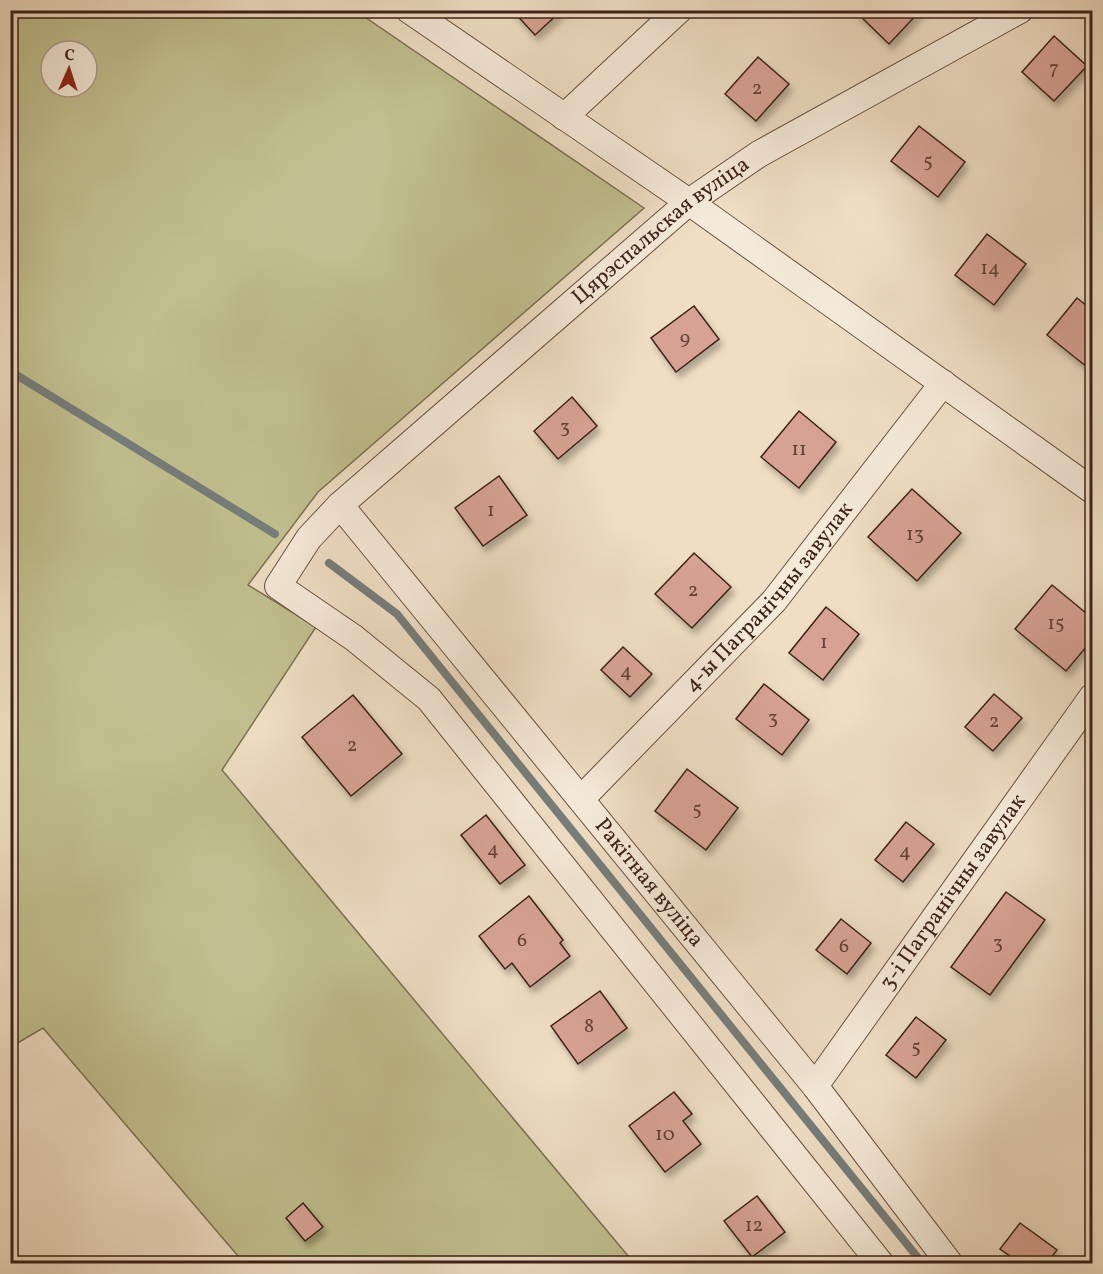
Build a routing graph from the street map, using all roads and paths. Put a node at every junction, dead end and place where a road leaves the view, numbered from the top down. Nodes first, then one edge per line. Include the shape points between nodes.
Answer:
1 (410, 10) edge
2 (679, 10) edge
3 (1020, 10) edge
4 (564, 117) junction
5 (689, 202) junction
6 (943, 382) junction
7 (1092, 490) edge
8 (340, 505) junction
9 (1092, 697) edge
10 (581, 799) junction
11 (815, 1086) junction
12 (881, 1263) edge
13 (950, 1263) edge

1 - 4 street
2 - 4 street
3 - 5 street, Цярэспальская вуліца via 759,153
4 - 5 street
5 - 6 street
5 - 8 street, Цярэспальская вуліца
6 - 7 street
6 - 10 street, 4-ы Пагранічны завулак via 774,601
8 - 10 street, Ракітная вуліца
8 - 12 street, Цярэспальская вуліца via 309,538 278,586 354,638 429,699
9 - 11 street, 3-і Пагранічны завулак
10 - 11 street, Ракітная вуліца
11 - 13 street, Ракітная вуліца

